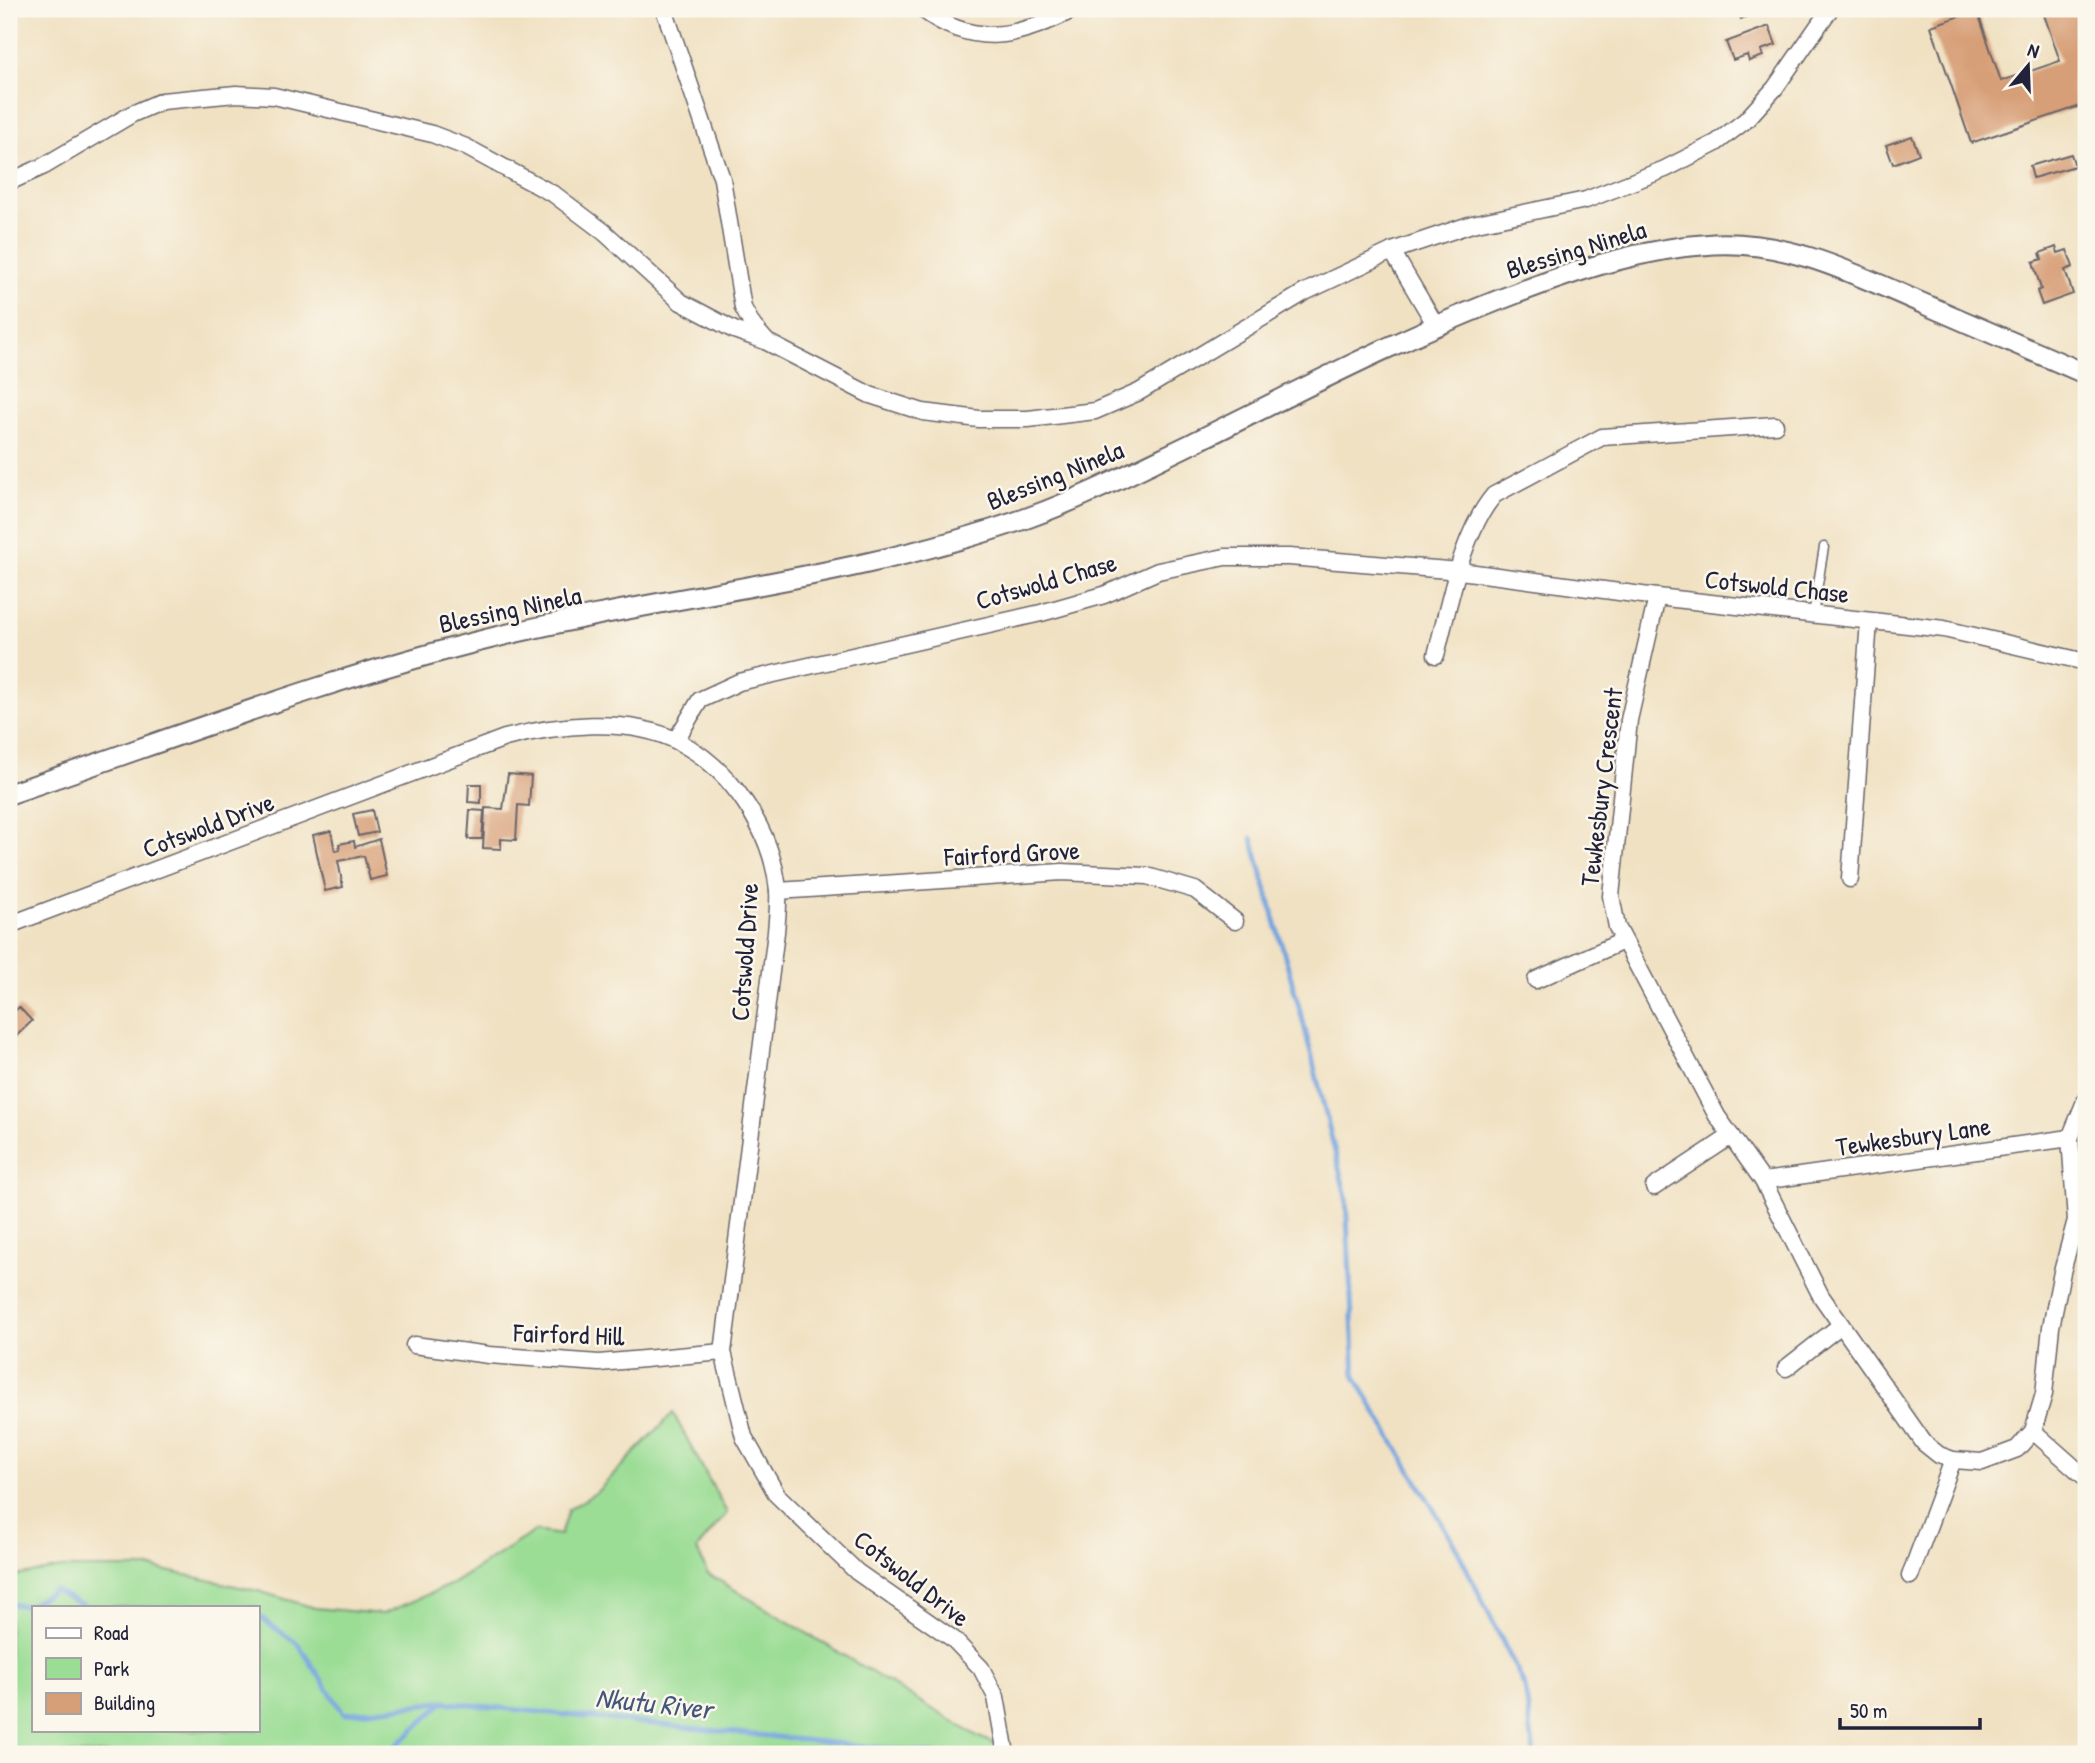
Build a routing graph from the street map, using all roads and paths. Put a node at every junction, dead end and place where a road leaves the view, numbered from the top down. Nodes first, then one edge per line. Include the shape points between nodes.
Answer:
1 (664, 9) edge
2 (922, 9) edge
3 (1074, 9) edge
4 (1830, 9) edge
5 (9, 182) edge
6 (1392, 251) junction
7 (1435, 324) junction
8 (767, 342) junction
9 (2086, 374) edge
10 (1775, 425) dead end
11 (1824, 547) dead end
12 (1460, 571) junction
13 (1657, 597) junction
14 (1813, 615) junction
15 (1869, 621) junction
16 (1436, 655) dead end
17 (2086, 662) edge
18 (676, 740) junction
19 (9, 794) edge
20 (1850, 879) dead end
21 (778, 891) junction
22 (1235, 921) dead end
23 (9, 925) edge
24 (1623, 941) junction
25 (1536, 980) dead end
26 (2086, 1098) edge
27 (1731, 1136) junction
28 (2070, 1138) junction
29 (1763, 1181) junction
30 (1654, 1187) dead end
31 (2081, 1220) edge
32 (1841, 1325) junction
33 (414, 1345) dead end
34 (723, 1352) junction
35 (1786, 1368) dead end
36 (2033, 1431) junction
37 (1953, 1460) junction
38 (2086, 1478) edge
39 (1910, 1576) dead end
40 (1006, 1754) edge

1 - 8 street via 722,178 743,307
2 - 3 street via 968,33 993,37 1024,32
4 - 6 street via 1775,88 1746,120 1716,143 1586,200 1472,224
5 - 8 street via 162,102 236,94 274,96 432,134 466,147 555,195 604,232 681,302
6 - 7 street
6 - 8 street via 1306,292 1139,392 1095,411 1028,419 923,412 870,395
7 - 9 street, Blessing Ninela via 1644,252 1718,244 1783,248
7 - 19 street, Blessing Ninela via 1134,472 979,534 907,553 498,636 388,665
10 - 12 street via 1602,437 1494,495 1484,507
11 - 14 lane
12 - 13 street, Cotswold Chase
12 - 16 street
12 - 18 street, Cotswold Chase via 1289,556 1225,557 1158,570 1104,594 1041,613 739,682 700,700
13 - 14 street, Cotswold Chase
13 - 24 street, Tewkesbury Crescent via 1629,720 1611,896
14 - 15 street, Cotswold Chase
15 - 17 street, Cotswold Chase via 1956,632
15 - 20 street
18 - 21 street, Cotswold Drive via 701,756 747,805 772,859
18 - 23 street, Cotswold Drive via 614,726 567,726 505,738
21 - 22 street, Fairford Grove via 1062,872 1147,876 1195,890
21 - 34 street, Cotswold Drive
24 - 25 street
24 - 27 street, Tewkesbury Crescent
26 - 28 street
27 - 29 street, Tewkesbury Crescent
27 - 30 street
28 - 29 street, Tewkesbury Lane
28 - 31 street
29 - 32 street, Tewkesbury Crescent via 1821,1296
31 - 36 street via 2062,1272 2044,1394
32 - 35 street
32 - 37 street, Tewkesbury Crescent via 1924,1443
33 - 34 street, Fairford Hill via 599,1363
34 - 40 street, Cotswold Drive via 744,1437 777,1495 857,1572 953,1639 981,1668 996,1698
36 - 37 street via 2017,1449 1982,1462
36 - 38 street
37 - 39 street

